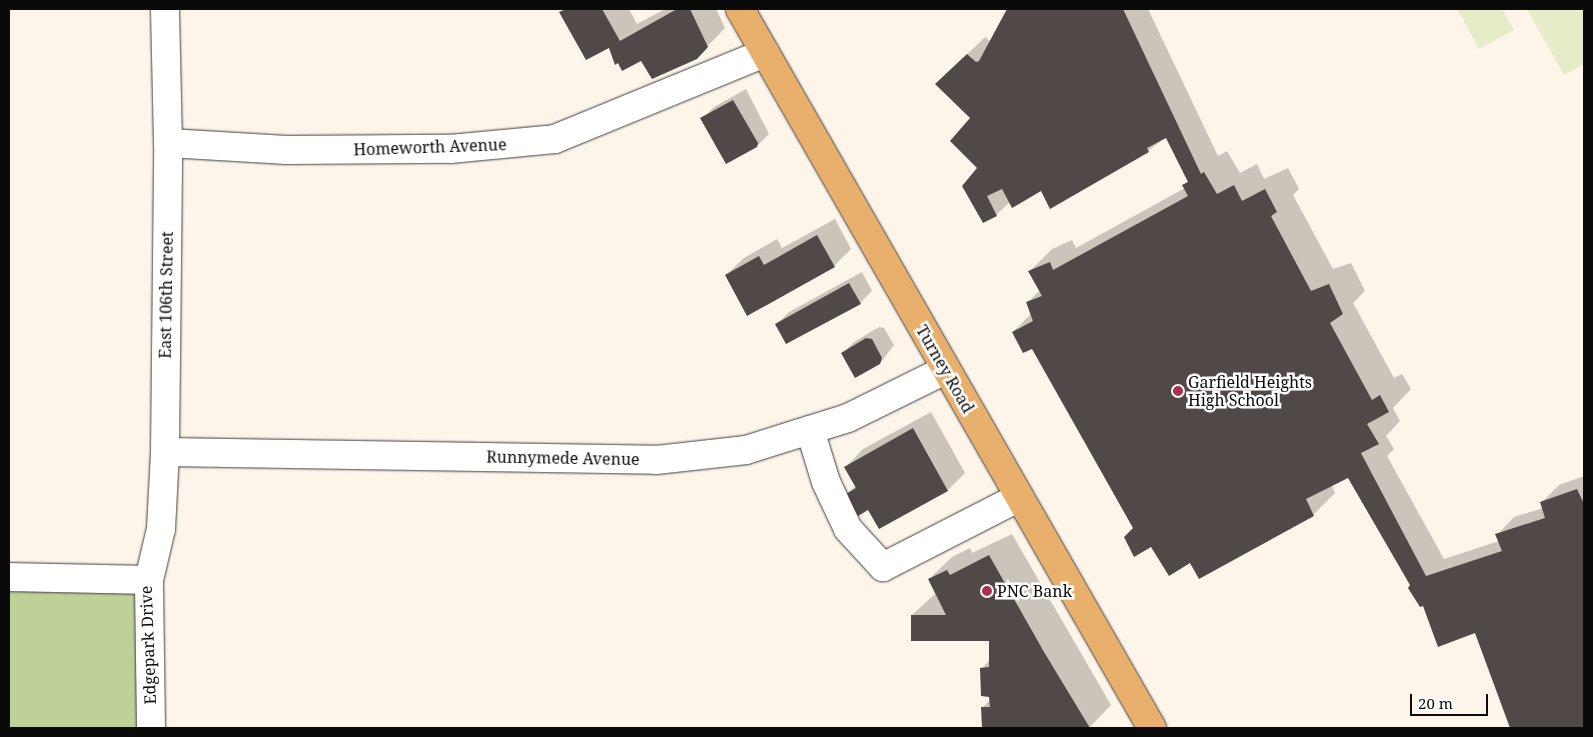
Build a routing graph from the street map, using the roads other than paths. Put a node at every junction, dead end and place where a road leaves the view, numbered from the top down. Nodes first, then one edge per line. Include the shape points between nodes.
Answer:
1 (165, 9) edge
2 (740, 9) edge
3 (765, 53) junction
4 (168, 143) junction
5 (945, 370) junction
6 (810, 430) junction
7 (165, 452) junction
8 (1018, 498) junction
9 (9, 577) edge
10 (150, 580) junction
11 (151, 728) edge
12 (1152, 728) edge

1 - 4 street, East 106th Street
2 - 3 main road, Turney Road
3 - 4 street, Homeworth Avenue via 555,139 450,149 287,150
3 - 5 main road, Turney Road
4 - 7 street, East 106th Street
5 - 6 street, Runnymede Avenue via 848,418
5 - 8 main road, Turney Road
6 - 7 street, Runnymede Avenue via 746,450 656,460
6 - 8 street via 826,482 848,529 883,567
7 - 10 street, East 106th Street via 161,529
8 - 12 main road, Turney Road
9 - 10 street, Edgepark Drive
10 - 11 street, Edgepark Drive

